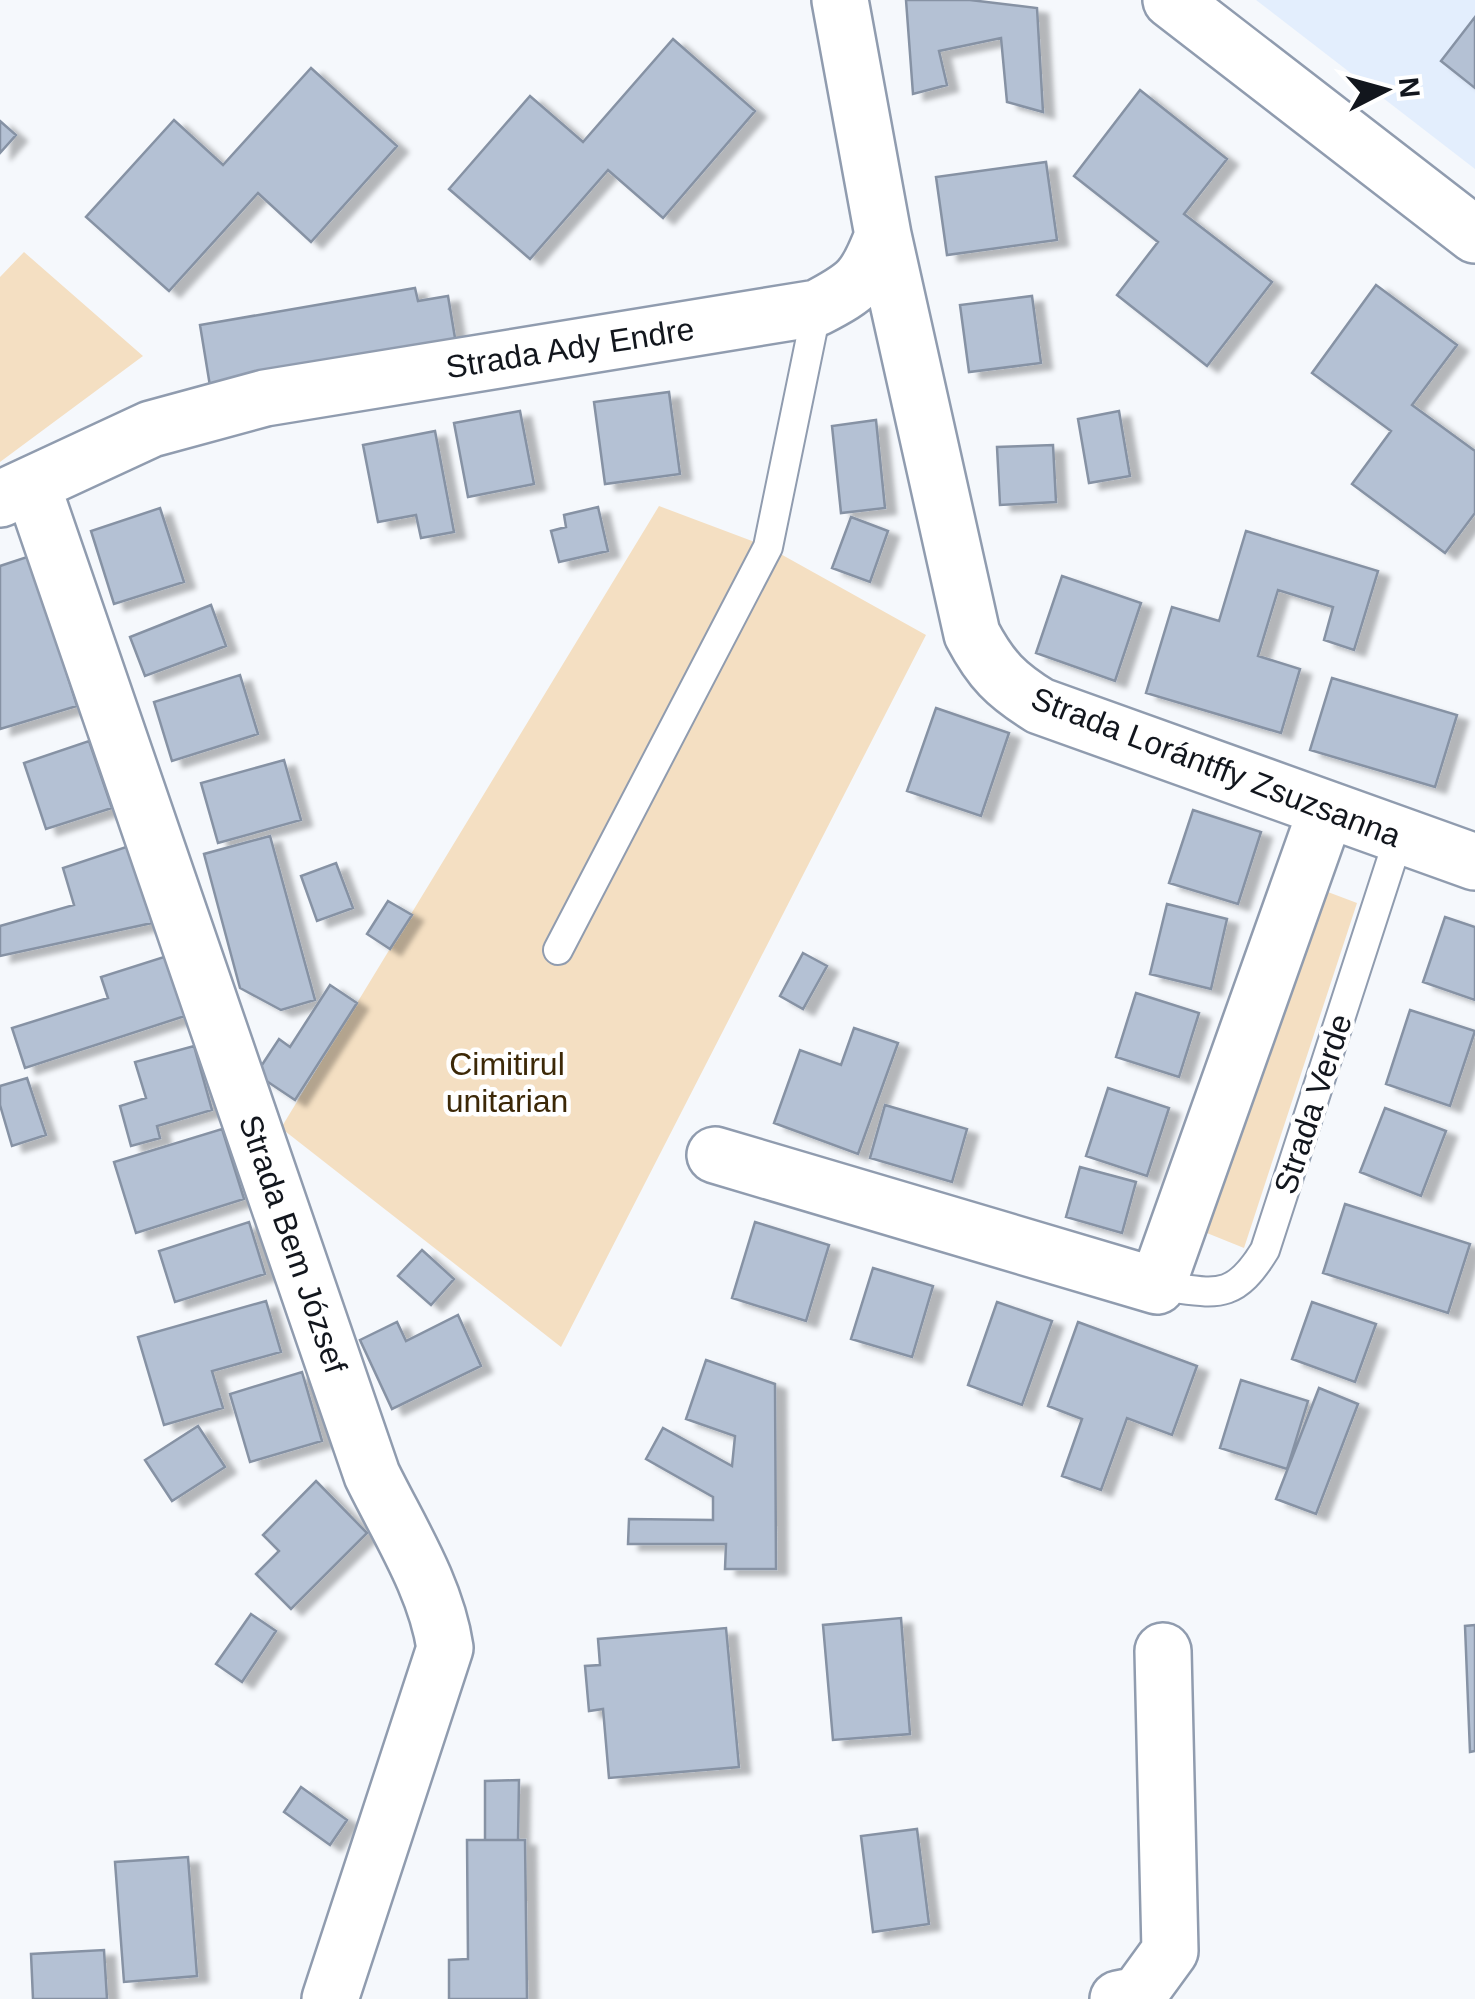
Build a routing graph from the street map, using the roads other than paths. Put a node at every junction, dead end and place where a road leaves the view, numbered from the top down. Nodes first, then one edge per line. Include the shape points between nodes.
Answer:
1 (840, 0) edge
2 (1192, 6) edge
3 (883, 235) junction
4 (1475, 235) edge
5 (817, 308) junction
6 (16, 492) edge
7 (1326, 810) junction
8 (1399, 837) junction
9 (1475, 862) edge
10 (558, 950) dead end
11 (716, 1155) dead end
12 (1157, 1286) junction
13 (1163, 1651) dead end
14 (330, 1999) edge
15 (1118, 1999) edge

1 - 3 street
2 - 4 street
3 - 5 street, Strada Ady Endre via 871,268 851,290
3 - 7 street, Strada Lorántffy Zsuzsanna via 972,634 987,663 1040,706
5 - 6 street, Strada Ady Endre via 264,398 151,429
5 - 10 lane via 768,548
6 - 14 street, Strada Bem József via 372,1474 442,1624 445,1648
7 - 8 street, Strada Lorántffy Zsuzsanna
7 - 12 street
8 - 9 street, Strada Lorántffy Zsuzsanna
8 - 12 lane, Strada Verde via 1265,1250 1234,1288
11 - 12 street, Strada Verde
13 - 15 street via 1170,1951 1138,1995

